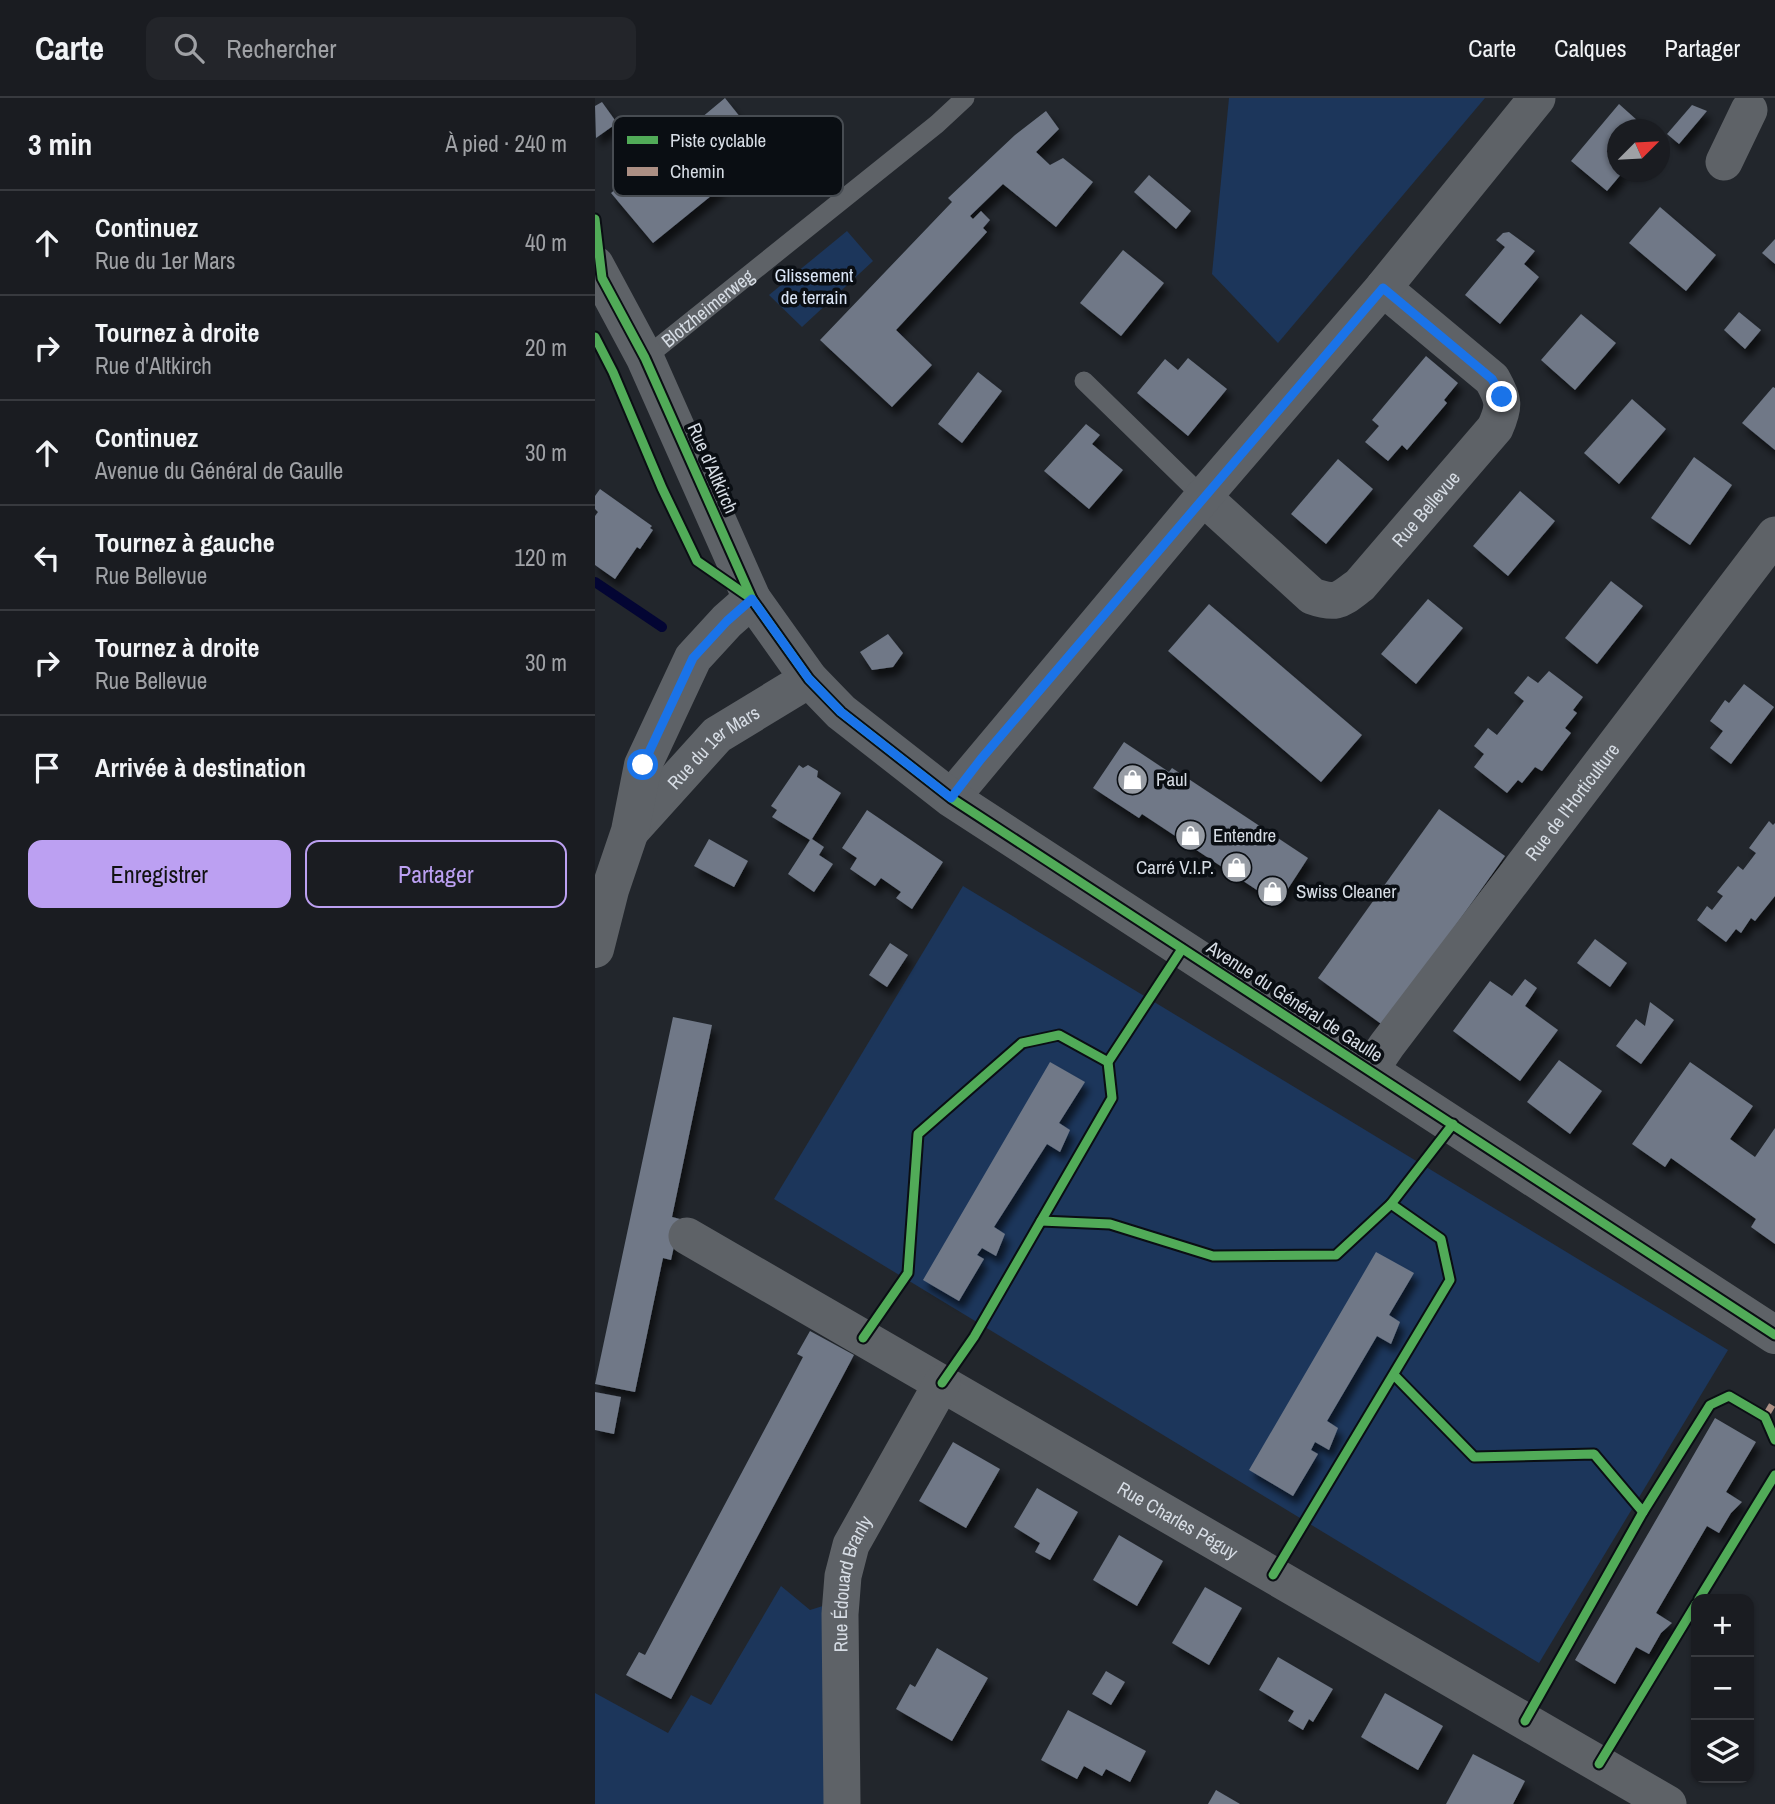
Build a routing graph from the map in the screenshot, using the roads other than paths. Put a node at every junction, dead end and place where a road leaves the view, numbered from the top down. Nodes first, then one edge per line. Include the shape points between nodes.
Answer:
1 (965, 98) edge
2 (1537, 98) edge
3 (1751, 111) edge
4 (1724, 162) dead end
5 (595, 265) edge
6 (1383, 288) junction
7 (645, 358) junction
8 (1084, 381) dead end
9 (1203, 497) junction
10 (1775, 535) edge
11 (752, 599) junction
12 (809, 679) junction
13 (951, 798) junction
14 (630, 831) junction
15 (602, 888) edge
16 (595, 949) edge
17 (1370, 1070) junction
18 (687, 1236) dead end
19 (1774, 1331) edge
20 (942, 1383) junction
21 (842, 1804) edge
22 (1668, 1804) edge

1 - 7 lane, Blotzheimerweg
2 - 6 street
3 - 4 street
5 - 7 main road, Rue d'Altkirch
6 - 9 street
6 - 9 street, Rue Bellevue via 1492,379 1502,397 1502,413 1495,428 1360,585 1329,602 1312,596
7 - 11 main road, Rue d'Altkirch
8 - 9 lane
9 - 13 street
10 - 17 street, Rue de l'Horticulture
11 - 12 main road, Rue d'Altkirch
11 - 14 main road, Rue du 1er Mars via 693,658 643,765
12 - 13 main road, Avenue du Général de Gaulle via 841,712
12 - 14 main road, Rue du 1er Mars via 717,735
13 - 17 main road, Avenue du Général de Gaulle
14 - 15 main road, Rue du 1er Mars
15 - 16 main road, Rue du 1er Mars
17 - 19 main road, Avenue du Général de Gaulle
18 - 20 street, Rue Charles Péguy
20 - 21 street, Rue Édouard Branly via 851,1545 843,1576
20 - 22 street, Rue Charles Péguy

